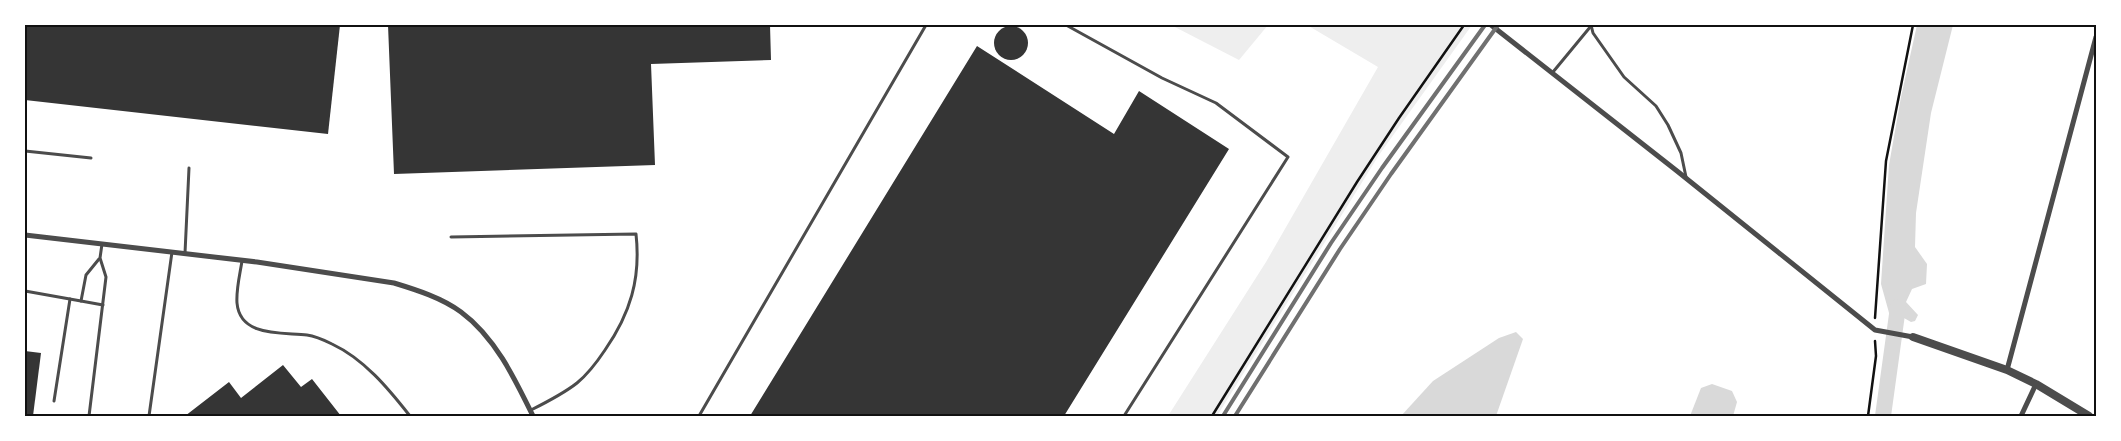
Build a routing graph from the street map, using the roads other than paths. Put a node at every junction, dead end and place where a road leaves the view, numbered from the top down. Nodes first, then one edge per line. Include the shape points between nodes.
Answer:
1 (926, 25) edge
2 (1066, 25) edge
3 (1491, 25) edge
4 (1591, 25) edge
5 (2096, 37) edge
6 (1553, 72) junction
7 (25, 151) edge
8 (91, 158) dead end
9 (189, 168) dead end
10 (1686, 178) junction
11 (25, 235) edge
12 (451, 237) dead end
13 (102, 244) junction
14 (172, 252) junction
15 (185, 254) junction
16 (100, 258) junction
17 (242, 260) junction
18 (25, 291) edge
19 (70, 299) junction
20 (81, 301) junction
21 (103, 305) junction
22 (1913, 337) joint
23 (2007, 370) junction
24 (2036, 384) junction
25 (54, 401) dead end
26 (530, 410) junction
27 (89, 416) edge
28 (149, 416) edge
29 (410, 416) edge
30 (533, 416) edge
31 (699, 416) edge
32 (1124, 416) edge
33 (2021, 416) edge
34 (2088, 416) edge

1 - 31 lane
2 - 32 lane via 1162,78 1216,103 1288,156
3 - 6 street
4 - 6 lane
4 - 10 lane via 1593,33 1624,77 1656,106 1668,125 1681,153
5 - 23 street
6 - 10 street
7 - 8 lane
9 - 15 lane
10 - 22 street via 1874,330
11 - 13 street
12 - 26 lane via 636,234 639,257 633,293 626,315 613,338 580,381
13 - 14 street
13 - 16 lane
14 - 15 street
14 - 28 lane
15 - 17 street
16 - 20 lane via 86,275
16 - 21 lane via 106,278
17 - 26 street via 394,283 444,302 476,325 490,342
17 - 29 lane via 237,302 246,321 265,332 308,335 350,354 369,370
18 - 19 lane
19 - 20 lane
19 - 25 lane
20 - 21 lane
21 - 27 lane
22 - 23 street
23 - 24 street
24 - 33 street
24 - 34 street
26 - 30 street

